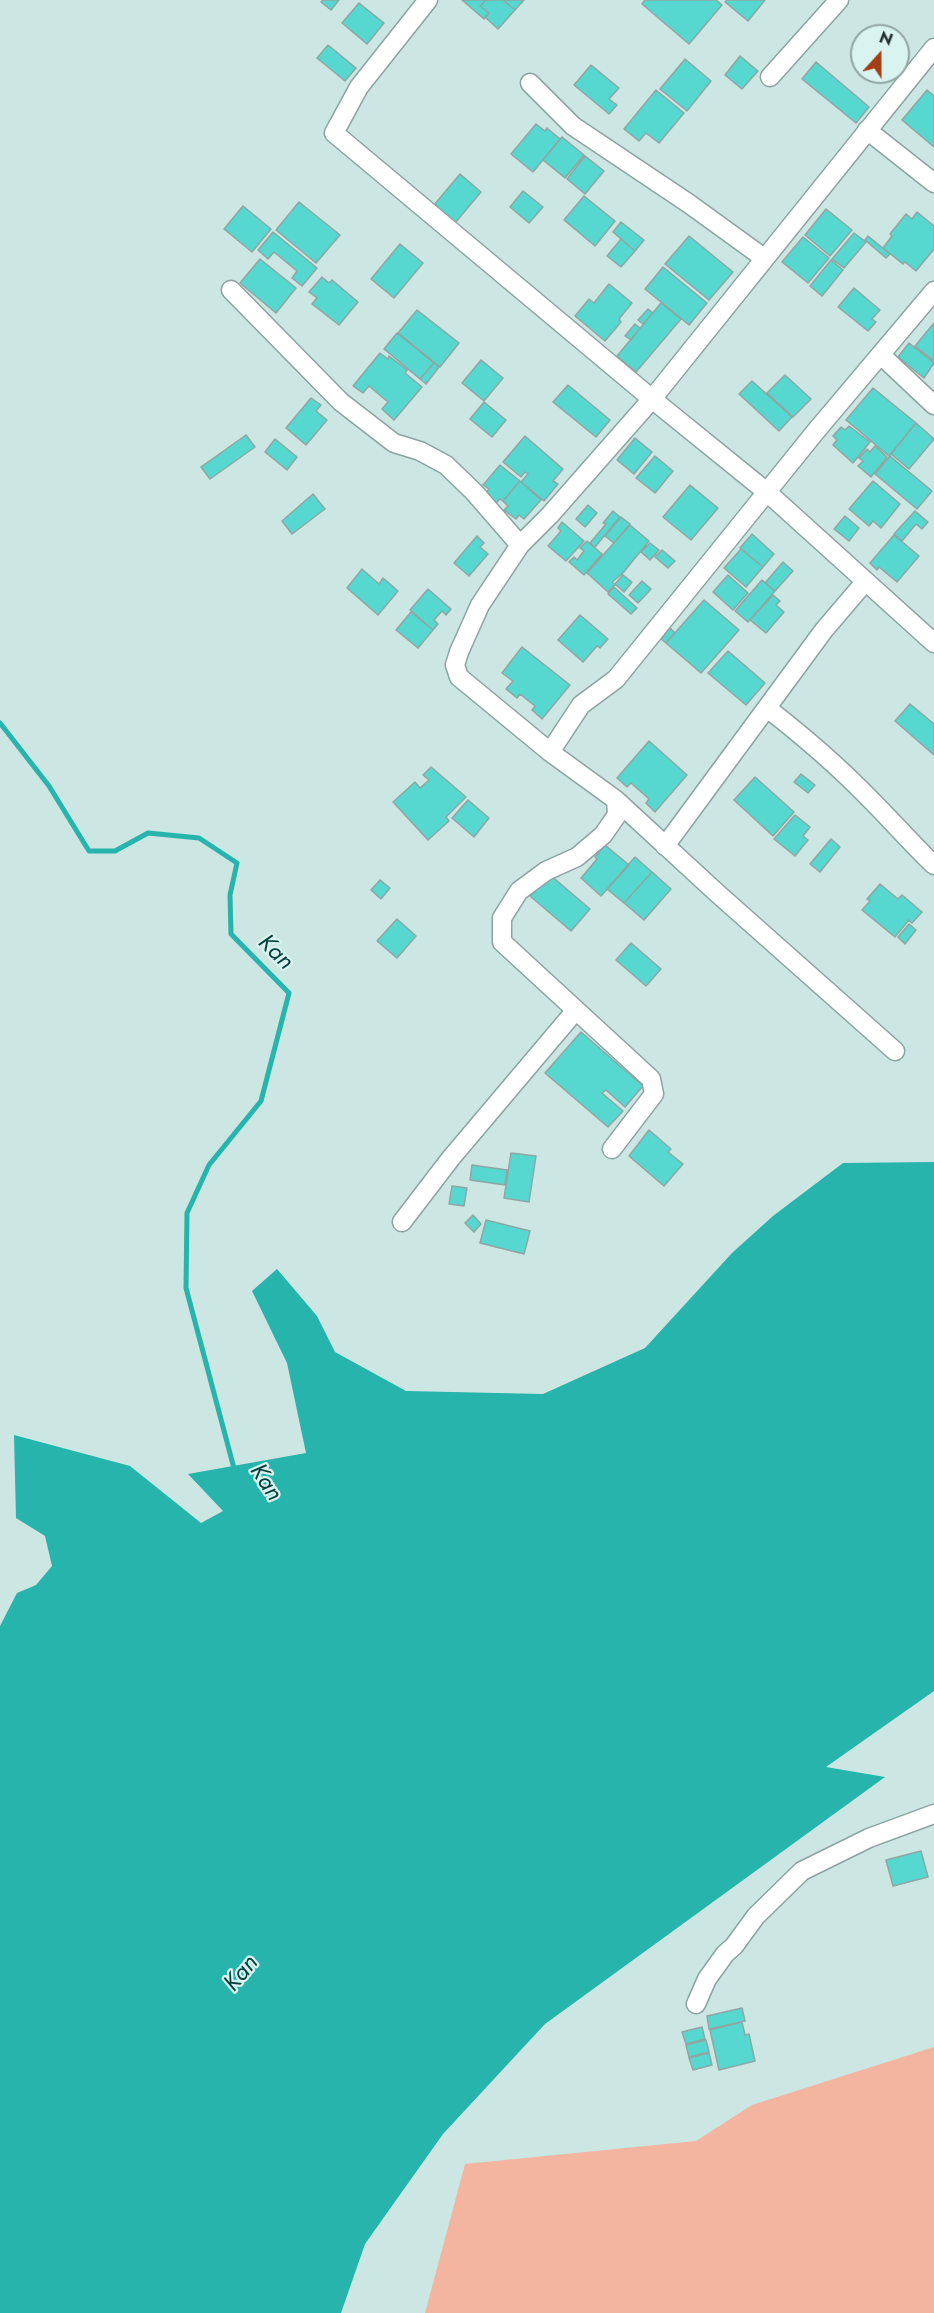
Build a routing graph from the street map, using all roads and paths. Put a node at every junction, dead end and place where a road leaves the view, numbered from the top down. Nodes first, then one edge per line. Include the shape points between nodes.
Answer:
1 (428, 0) edge
2 (839, 0) edge
3 (934, 48) edge
4 (770, 77) dead end
5 (530, 83) dead end
6 (867, 130) junction
7 (934, 183) edge
8 (764, 258) junction
9 (231, 290) dead end
10 (934, 291) edge
11 (881, 356) junction
12 (651, 399) junction
13 (934, 405) edge
14 (768, 493) junction
15 (520, 545) junction
16 (865, 582) junction
17 (934, 644) edge
18 (767, 708) junction
19 (550, 752) junction
20 (616, 800) junction
21 (665, 846) junction
22 (934, 865) edge
23 (576, 1010) junction
24 (895, 1051) dead end
25 (612, 1149) dead end
26 (402, 1222) dead end
27 (934, 1814) edge
28 (696, 2004) dead end

1 - 12 street via 359,87 334,133
2 - 4 street
3 - 6 street
5 - 8 street via 573,126
6 - 7 street
6 - 8 street
8 - 12 street
9 - 15 street via 341,402 394,442 446,465
10 - 11 street
11 - 13 street
11 - 14 street
12 - 14 street
12 - 15 street
14 - 16 street
14 - 19 street via 616,679 581,705
15 - 19 street via 480,605 455,665 459,677
16 - 17 street
16 - 18 street
18 - 21 street
18 - 22 street via 870,798
19 - 20 street
20 - 21 street
20 - 23 street via 617,815 603,835 577,857 546,871 519,891 502,918 502,942
21 - 24 street
23 - 25 street via 651,1079 654,1094
23 - 26 street
27 - 28 street via 802,1871 756,1916 725,1954 707,1979

